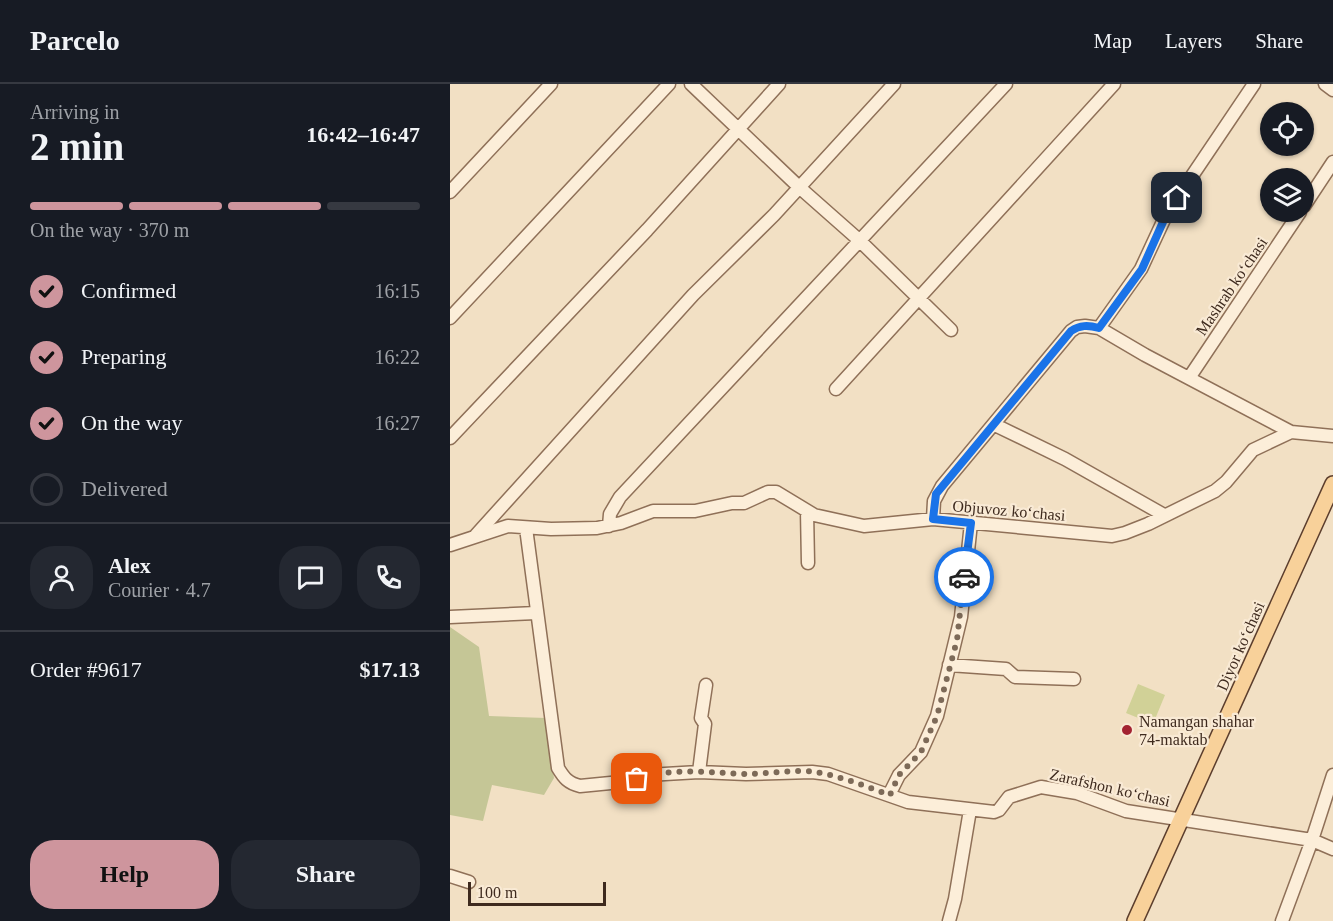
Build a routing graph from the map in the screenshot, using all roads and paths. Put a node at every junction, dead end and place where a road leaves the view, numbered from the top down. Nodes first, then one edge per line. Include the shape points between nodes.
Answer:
1 (551, 84) edge
2 (669, 84) edge
3 (691, 84) edge
4 (779, 84) edge
5 (894, 84) edge
6 (1006, 84) edge
7 (1114, 84) edge
8 (1254, 84) edge
9 (1325, 84) edge
10 (1333, 90) edge
11 (737, 129) junction
12 (1333, 162) edge
13 (799, 187) junction
14 (1314, 191) edge
15 (450, 192) edge
16 (1293, 222) edge
17 (859, 240) junction
18 (919, 299) junction
19 (450, 318) edge
20 (1099, 328) junction
21 (951, 330) dead end
22 (1189, 378) junction
23 (836, 389) dead end
24 (994, 425) junction
25 (1291, 432) junction
26 (1333, 436) edge
27 (450, 438) edge
28 (1333, 484) edge
29 (807, 511) junction
30 (1164, 515) junction
31 (933, 519) junction
32 (971, 523) junction
33 (609, 525) junction
34 (526, 528) junction
35 (475, 536) junction
36 (450, 544) edge
37 (808, 563) dead end
38 (536, 613) junction
39 (450, 617) edge
40 (949, 665) junction
41 (1074, 679) dead end
42 (706, 684) dead end
43 (699, 772) junction
44 (1333, 776) edge
45 (890, 795) junction
46 (970, 810) junction
47 (1181, 820) junction
48 (1312, 840) junction
49 (1333, 849) edge
50 (450, 876) edge
51 (469, 882) dead end
52 (949, 921) edge
53 (1135, 921) edge
54 (1282, 921) edge

1 - 15 street
2 - 19 street
3 - 11 street
4 - 11 street
5 - 13 street
6 - 17 street
7 - 18 street
8 - 20 street via 1167,213 1142,269
9 - 10 street
11 - 13 street
11 - 27 street
12 - 14 street
13 - 17 street
13 - 35 street via 693,296
16 - 22 street, Mashrab koʻchasi
17 - 18 street
17 - 33 street via 620,497 610,514
18 - 21 street
18 - 23 street
20 - 22 street
20 - 24 street via 1085,326 1071,331
22 - 25 street
24 - 30 street via 1065,459
24 - 31 street via 942,486 934,501
25 - 26 street
25 - 30 street, Objuvoz koʻchasi via 1253,450 1220,488
28 - 47 main road, Diyor koʻchasi
29 - 31 street, Objuvoz koʻchasi via 864,526
29 - 33 street, Objuvoz koʻchasi via 776,492 768,492 744,503 695,511 653,511
29 - 37 street
30 - 32 street, Objuvoz koʻchasi via 1112,536
31 - 32 street, Objuvoz koʻchasi
32 - 40 street via 961,617
33 - 34 street, Objuvoz koʻchasi
34 - 35 street, Objuvoz koʻchasi via 508,526
34 - 38 street
35 - 36 street, Objuvoz koʻchasi
38 - 39 street
38 - 43 street, Zarafshon koʻchasi via 558,768 563,777 580,786
40 - 41 street via 1006,669 1015,677
40 - 45 street via 937,716 921,752 899,775
42 - 43 street via 700,718 705,731
43 - 45 street, Zarafshon koʻchasi via 812,772
44 - 48 street
45 - 46 street, Zarafshon koʻchasi via 908,802
46 - 47 street, Zarafshon koʻchasi via 994,812 1009,797 1041,787 1077,793 1126,811
46 - 52 street
47 - 48 street, Zarafshon koʻchasi
47 - 53 main road, Diyor koʻchasi
48 - 49 street, Zarafshon koʻchasi
48 - 54 street
50 - 51 street

